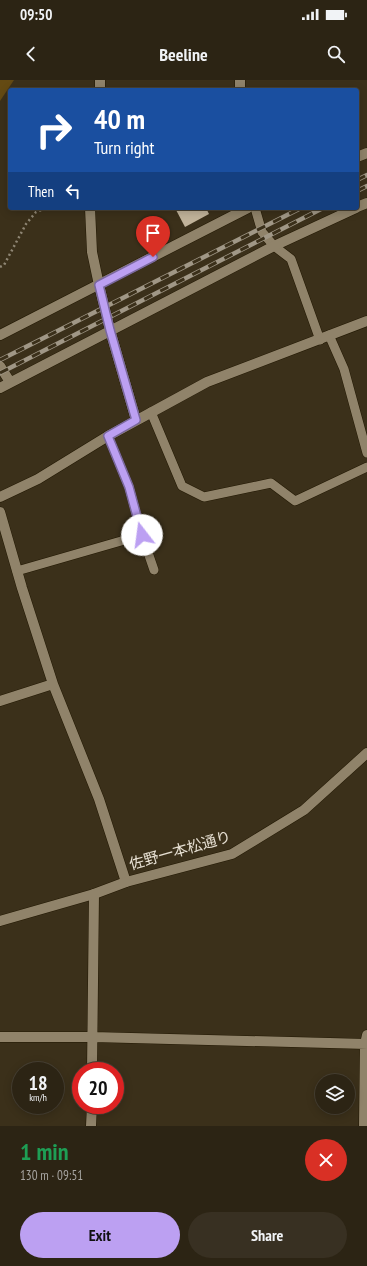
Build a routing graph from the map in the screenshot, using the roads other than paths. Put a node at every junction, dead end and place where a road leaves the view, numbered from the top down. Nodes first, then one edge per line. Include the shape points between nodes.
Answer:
1 (90, 210) edge
2 (244, 210) edge
3 (256, 210) edge
4 (352, 210) edge
5 (274, 246) junction
6 (99, 285) junction
7 (367, 321) edge
8 (110, 330) junction
9 (0, 335) edge
10 (325, 337) junction
11 (0, 366) edge
12 (10, 382) junction
13 (0, 388) edge
14 (151, 412) junction
15 (136, 420) junction
16 (108, 436) junction
17 (367, 453) edge
18 (367, 467) edge
19 (0, 496) edge
20 (0, 512) edge
21 (142, 535) junction
22 (154, 570) dead end
23 (17, 571) junction
24 (53, 684) junction
25 (0, 701) edge
26 (367, 753) edge
27 (126, 882) junction
28 (94, 894) junction
29 (0, 921) edge
30 (0, 1037) edge
31 (93, 1037) junction
32 (366, 1041) edge
33 (92, 1062) edge
34 (92, 1114) edge
35 (91, 1126) edge
36 (364, 1126) edge

1 - 6 street via 92,252
2 - 6 street
3 - 5 lane via 262,232
4 - 5 street
5 - 8 street
5 - 10 lane via 291,260
6 - 8 street
6 - 9 street
7 - 10 street
8 - 12 street
8 - 15 street
10 - 14 street via 207,382
10 - 17 lane via 344,369
11 - 12 street
12 - 13 street
14 - 15 street
14 - 18 lane via 182,486 204,497 271,483 295,501
15 - 16 street
16 - 19 street via 38,479
16 - 21 lane via 129,487
20 - 23 street
21 - 22 lane
21 - 23 lane
23 - 24 street
24 - 25 street
24 - 27 street via 99,799
26 - 27 street, 佐野一本松通り via 304,810 232,854
27 - 28 street, 佐野一本松通り
28 - 29 street, 佐野一本松通り
28 - 31 street
30 - 31 street
31 - 32 street
31 - 33 street
32 - 36 street
34 - 35 street

